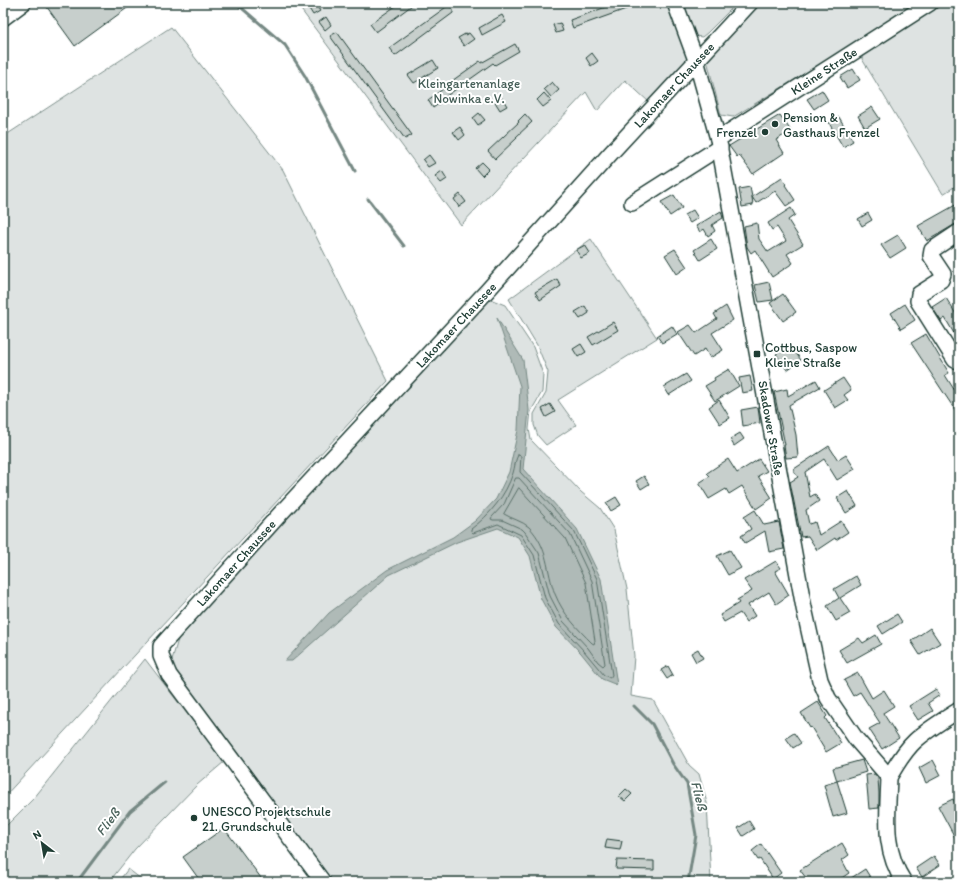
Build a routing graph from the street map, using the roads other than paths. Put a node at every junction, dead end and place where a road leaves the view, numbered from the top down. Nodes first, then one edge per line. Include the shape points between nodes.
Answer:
1 (23, 3) edge
2 (675, 3) edge
3 (750, 3) edge
4 (930, 3) edge
5 (3, 18) edge
6 (696, 60) junction
7 (719, 143) junction
8 (632, 203) dead end
9 (959, 232) edge
10 (959, 362) edge
11 (959, 710) edge
12 (889, 777) junction
13 (323, 882) edge
14 (904, 882) edge

1 - 5 street
2 - 6 street, Skadower Straße
3 - 6 street, Lakomaer Chaussee
4 - 7 street, Kleine Straße
6 - 7 street, Skadower Straße
6 - 13 street, Lakomaer Chaussee via 161,646 161,656 169,675
7 - 8 street, Kleine Straße
7 - 12 street, Skadower Straße via 804,608 820,680 828,698 856,739
9 - 10 street via 932,250 931,256 943,274 941,280 919,294 918,301 955,360
11 - 12 street via 914,742
12 - 14 street via 888,843 897,872

